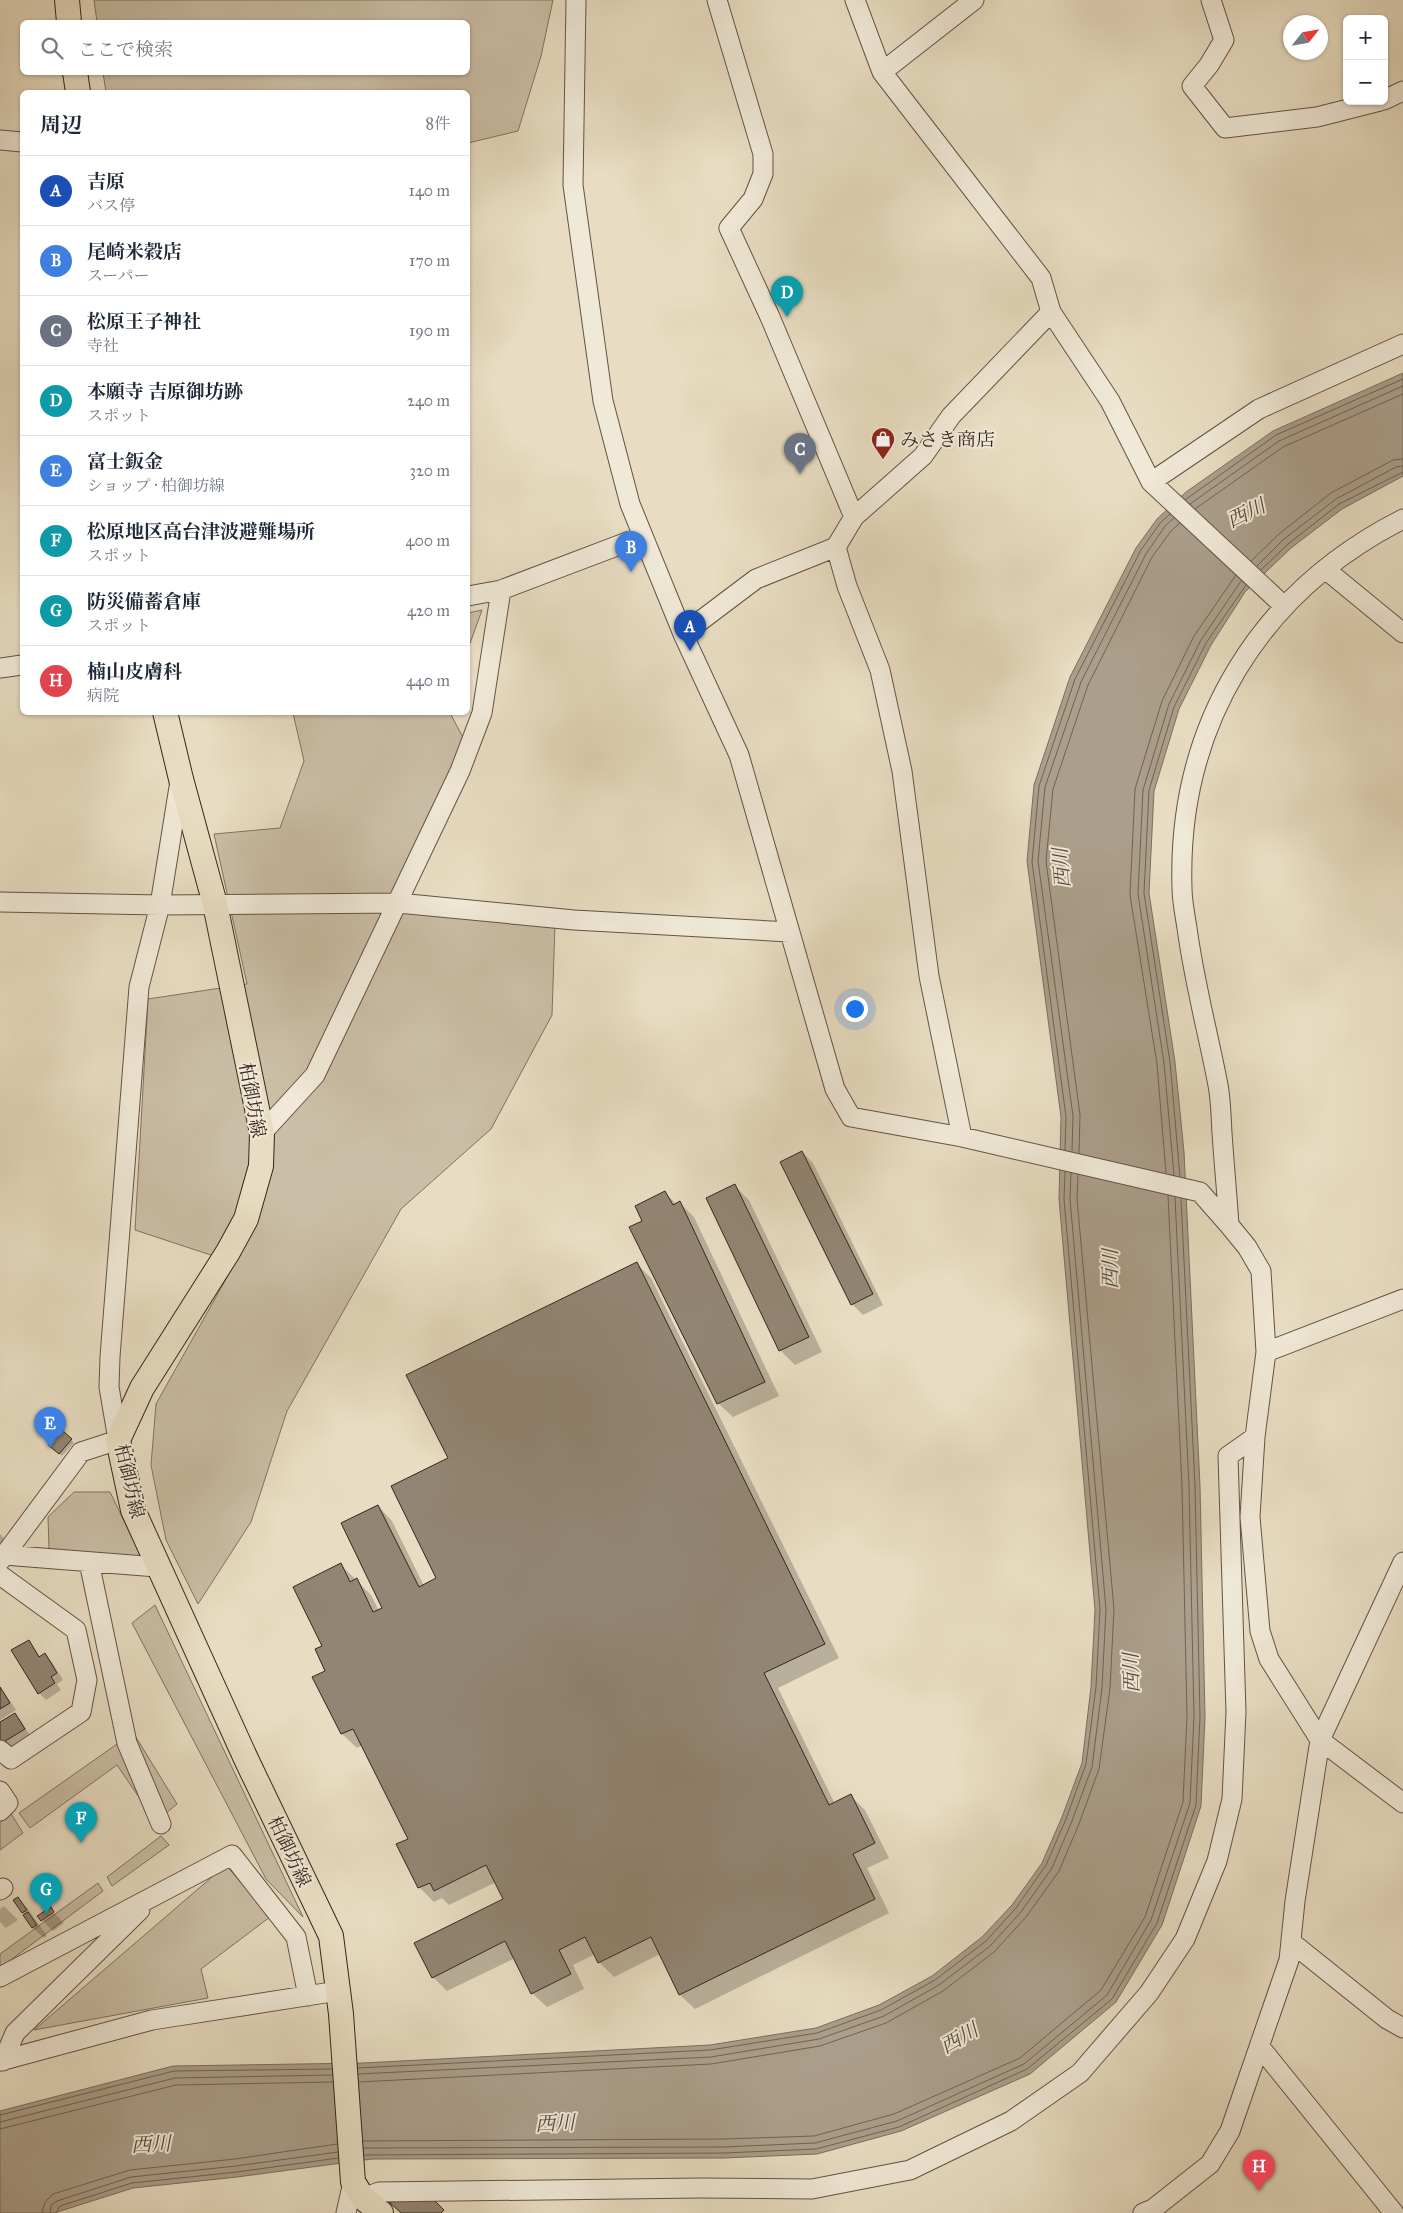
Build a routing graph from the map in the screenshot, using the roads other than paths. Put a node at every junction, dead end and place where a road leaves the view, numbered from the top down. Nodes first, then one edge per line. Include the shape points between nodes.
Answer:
1 (67, 0) edge
2 (576, 0) edge
3 (717, 0) edge
4 (855, 0) edge
5 (974, 0) edge
6 (1211, 0) edge
7 (70, 20) edge
8 (882, 72) junction
9 (75, 75) edge
10 (78, 90) edge
11 (1403, 91) edge
12 (1388, 99) edge
13 (1364, 105) edge
14 (0, 140) edge
15 (20, 142) edge
16 (1051, 312) junction
17 (1403, 344) edge
18 (1156, 487) junction
19 (854, 517) junction
20 (1403, 519) edge
21 (643, 536) junction
22 (836, 547) junction
23 (1325, 569) junction
24 (501, 590) junction
25 (470, 596) edge
26 (1284, 606) junction
27 (1403, 633) edge
28 (683, 634) junction
29 (20, 665) edge
30 (0, 668) edge
31 (166, 715) edge
32 (181, 779) junction
33 (0, 902) edge
34 (398, 903) junction
35 (215, 904) junction
36 (160, 905) junction
37 (789, 932) junction
38 (262, 1133) junction
39 (962, 1136) junction
40 (1229, 1225) junction
41 (1403, 1299) edge
42 (1266, 1352) junction
43 (1255, 1437) junction
44 (118, 1440) junction
45 (2, 1558) edge
46 (89, 1562) junction
47 (1403, 1562) edge
48 (158, 1567) junction
49 (0, 1575) edge
50 (1320, 1740) junction
51 (0, 1750) edge
52 (0, 1791) edge
53 (1403, 1802) edge
54 (0, 1811) edge
55 (161, 1824) dead end
56 (155, 1896) junction
57 (1291, 1942) junction
58 (0, 1977) edge
59 (338, 1991) junction
60 (308, 1996) junction
61 (1403, 2028) edge
62 (1260, 2047) junction
63 (1, 2061) edge
64 (354, 2198) edge
65 (381, 2213) edge
66 (1142, 2213) edge
67 (1394, 2213) edge

1 - 7 main road
2 - 21 street via 573,185 604,401 630,504
3 - 19 street via 763,154 763,174 753,199 729,228
4 - 8 street
5 - 8 street
6 - 13 street via 1224,40 1209,66 1192,86 1225,128 1317,117
8 - 16 street via 1041,278
9 - 10 main road
11 - 12 street
14 - 15 street
16 - 18 street via 1110,401
16 - 19 street via 951,416 923,456
17 - 18 street via 1258,409
18 - 26 street
19 - 22 street
20 - 23 street via 1353,547
21 - 24 street
21 - 28 street
22 - 28 street via 756,579
22 - 39 street via 847,586 880,670 902,771 930,976
23 - 26 street
23 - 27 street
24 - 25 street
24 - 34 street via 482,713 460,772
26 - 40 street via 1240,663 1214,712 1194,773 1184,824 1182,890 1191,956 1218,1088
28 - 37 street via 739,756
29 - 30 street
31 - 32 main road, 柏御坊線
32 - 35 main road, 柏御坊線
32 - 36 street
33 - 36 street
34 - 35 street
34 - 37 street via 574,920
34 - 38 street via 315,1075
35 - 36 street
35 - 38 main road, 柏御坊線
36 - 44 street via 139,987 110,1357 109,1387
37 - 39 street via 835,1090 852,1116
38 - 44 main road, 柏御坊線 via 262,1166 246,1219 142,1388
39 - 40 street via 1200,1192
40 - 42 street via 1261,1271
41 - 42 street
42 - 43 street
43 - 50 street via 1250,1517 1260,1631 1269,1659
43 - 64 street via 1228,1456 1236,1712 1232,1799 1217,1861 1186,1939 1149,1993 1080,2073 1011,2121 910,2170 812,2189 379,2192
44 - 45 street via 81,1452
44 - 48 main road, 柏御坊線 via 133,1510
45 - 46 street
46 - 48 street
46 - 55 street via 127,1743
47 - 50 street
48 - 59 main road, 柏御坊線 via 330,1936
49 - 51 street via 76,1630 87,1680 81,1712 12,1759
50 - 53 street
50 - 57 street
52 - 54 street via 8,1803
56 - 58 street
56 - 60 street via 232,1855 296,1937
56 - 63 street via 15,2033
57 - 61 street via 1387,2019
57 - 62 street via 1289,1960
59 - 60 street
59 - 64 main road, 柏御坊線
60 - 63 street via 152,2020
62 - 66 street via 1230,2131 1210,2164 1153,2209
62 - 67 street
64 - 65 main road

